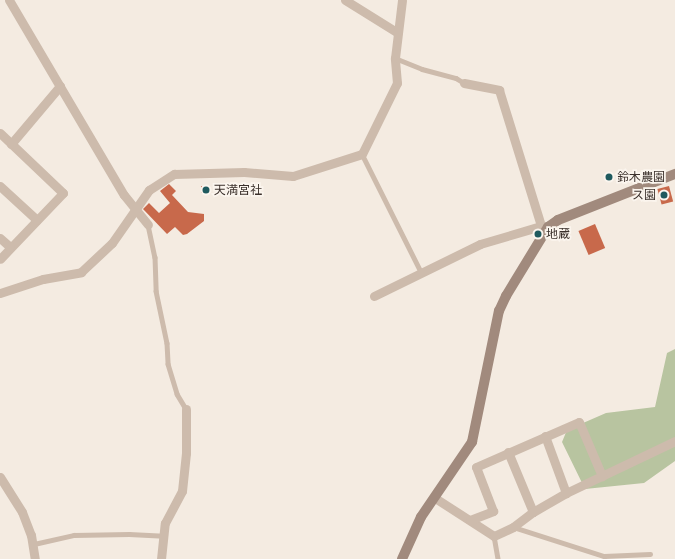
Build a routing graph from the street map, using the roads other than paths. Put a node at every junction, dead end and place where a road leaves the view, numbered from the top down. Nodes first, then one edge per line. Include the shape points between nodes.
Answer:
1 (9, 0) edge
2 (345, 0) edge
3 (402, 0) edge
4 (398, 33) junction
5 (395, 58) junction
6 (464, 83) joint
7 (60, 86) junction
8 (0, 133) edge
9 (11, 144) junction
10 (362, 154) junction
11 (675, 174) edge
12 (0, 186) edge
13 (135, 209) junction
14 (37, 220) junction
15 (148, 224) joint
16 (544, 226) junction
17 (0, 238) edge
18 (10, 247) junction
19 (0, 259) edge
20 (421, 272) junction
21 (1, 291) edge
22 (374, 296) dead end
23 (186, 408) joint
24 (545, 436) junction
25 (675, 441) edge
26 (508, 452) junction
27 (0, 476) edge
28 (602, 476) junction
29 (566, 493) junction
30 (435, 498) junction
31 (533, 512) junction
32 (470, 520) junction
33 (514, 528) junction
34 (163, 536) junction
35 (494, 536) junction
36 (34, 544) junction
37 (650, 554) dead end
38 (35, 559) edge
39 (161, 559) edge
40 (402, 559) edge
41 (498, 559) edge

1 - 7 street
2 - 4 street
3 - 4 street
4 - 5 street
5 - 6 lane
5 - 10 street via 397,83
6 - 16 street via 499,90
7 - 9 street
7 - 13 street via 124,195
8 - 9 street
9 - 14 street via 64,193
10 - 13 street via 294,176 244,172 174,174 148,190
10 - 20 lane
11 - 16 street
12 - 14 street
13 - 15 street
13 - 21 street via 112,243 81,272
14 - 18 street
15 - 23 lane via 155,258 156,291 167,343 168,364 177,394
16 - 20 street via 480,244
16 - 30 street via 499,311 472,442
17 - 18 street
18 - 19 street
20 - 22 street
23 - 34 street via 186,453 182,491 165,523
24 - 26 street
24 - 28 street via 579,422
24 - 29 street
25 - 28 street
26 - 31 street
26 - 32 street via 476,467 493,511
27 - 36 street via 22,512
28 - 29 street
29 - 31 street
30 - 32 street
30 - 40 street via 414,529
31 - 33 street
32 - 35 street
33 - 35 street
33 - 37 lane via 604,556
34 - 36 lane via 74,535
34 - 39 street
35 - 41 lane
36 - 38 street

